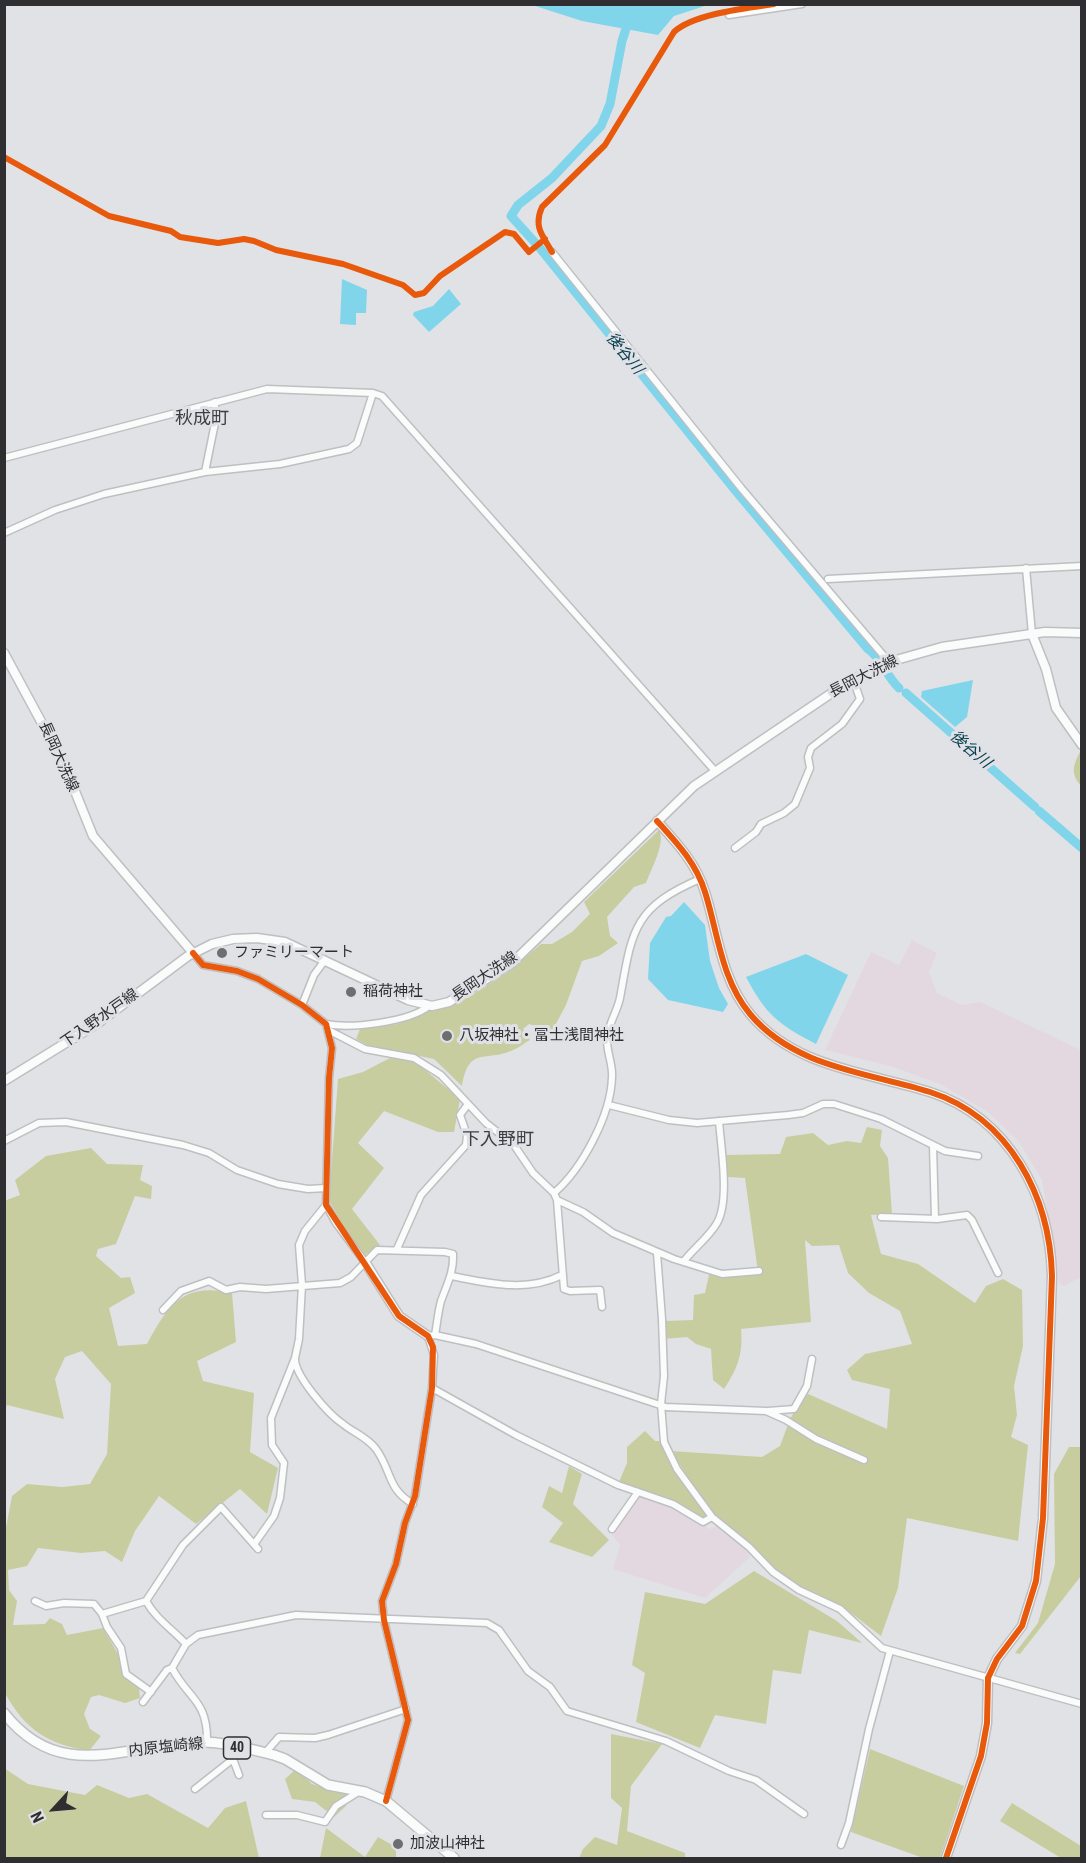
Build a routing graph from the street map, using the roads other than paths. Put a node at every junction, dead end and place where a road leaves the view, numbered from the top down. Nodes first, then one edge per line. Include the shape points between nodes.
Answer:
1 (802, 4) edge
2 (729, 15) dead end
3 (552, 252) dead end
4 (376, 394) junction
5 (215, 402) junction
6 (4, 458) edge
7 (205, 472) junction
8 (4, 533) edge
9 (1082, 566) edge
10 (1026, 568) junction
11 (828, 579) dead end
12 (1082, 633) edge
13 (1032, 634) junction
14 (4, 653) edge
15 (888, 663) junction
16 (853, 680) junction
17 (1082, 745) edge
18 (715, 771) junction
19 (657, 821) junction
20 (735, 848) dead end
21 (700, 879) junction
22 (194, 953) junction
23 (325, 960) junction
24 (302, 1005) junction
25 (429, 1006) junction
26 (326, 1024) junction
27 (330, 1031) junction
28 (4, 1081) edge
29 (468, 1104) junction
30 (609, 1105) junction
31 (719, 1122) junction
32 (4, 1142) edge
33 (933, 1146) junction
34 (978, 1156) dead end
35 (326, 1188) junction
36 (555, 1196) junction
37 (326, 1205) junction
38 (880, 1217) dead end
39 (935, 1219) junction
40 (397, 1249) junction
41 (657, 1252) junction
42 (365, 1262) junction
43 (684, 1262) junction
44 (759, 1271) dead end
45 (998, 1273) dead end
46 (562, 1275) junction
47 (451, 1276) junction
48 (302, 1285) junction
49 (602, 1307) dead end
50 (163, 1310) dead end
51 (432, 1336) junction
52 (295, 1358) junction
53 (812, 1359) dead end
54 (432, 1388) junction
55 (661, 1404) junction
56 (766, 1412) junction
57 (864, 1460) dead end
58 (638, 1492) junction
59 (413, 1504) junction
60 (712, 1517) junction
61 (612, 1529) dead end
62 (35, 1601) dead end
63 (146, 1601) junction
64 (102, 1614) junction
65 (384, 1620) junction
66 (186, 1644) junction
67 (890, 1651) junction
68 (172, 1668) junction
69 (988, 1678) junction
70 (151, 1692) junction
71 (143, 1702) dead end
72 (1082, 1704) edge
73 (406, 1709) junction
74 (4, 1713) edge
75 (207, 1742) junction
76 (236, 1748) junction
77 (265, 1753) junction
78 (233, 1759) junction
79 (239, 1775) dead end
80 (195, 1789) dead end
81 (360, 1791) junction
82 (386, 1801) junction
83 (804, 1814) dead end
84 (266, 1815) dead end
85 (840, 1845) dead end
86 (456, 1858) edge
87 (946, 1858) edge

1 - 2 street
3 - 15 street
4 - 5 street via 267,389
4 - 7 street via 354,447 280,464
4 - 18 street
5 - 6 street
5 - 7 street
7 - 8 street via 80,501
9 - 10 street
10 - 11 street
10 - 13 street
12 - 13 main road, 長岡大洗線
13 - 15 main road, 長岡大洗線 via 942,647
13 - 17 main road via 1047,669 1056,708
14 - 22 main road, 長岡大洗線 via 64,764 93,836
15 - 16 main road, 長岡大洗線
16 - 18 main road, 長岡大洗線
16 - 20 street via 860,699 842,724 811,748 810,768 795,804 761,824
18 - 19 main road, 長岡大洗線
19 - 21 main road via 687,855
19 - 25 main road, 長岡大洗線 via 512,963 454,999
21 - 30 street via 659,901 630,942 619,1001 607,1038 612,1074
21 - 69 main road via 733,987 768,1032 812,1059 933,1093 972,1113 1013,1154 1039,1198 1049,1236 1052,1276 1039,1559 1028,1613
22 - 23 main road via 218,942 257,938 285,942
22 - 24 street via 203,965 247,974
22 - 28 main road, 下入野水戸線 via 98,1023
23 - 24 street
23 - 25 main road via 408,1000
24 - 26 street
25 - 26 street via 359,1027
26 - 27 street
27 - 29 street via 365,1049 421,1061 451,1084
27 - 35 street
29 - 36 street via 514,1145
29 - 40 street via 460,1115 466,1145 421,1195
30 - 31 street via 669,1120
30 - 36 street via 580,1161
31 - 33 street via 795,1114 830,1103 881,1119
31 - 43 street via 723,1182 720,1216
32 - 35 street via 39,1123 55,1120 183,1145 278,1184
33 - 34 street via 951,1154
33 - 39 street
35 - 37 street
36 - 41 street via 613,1233
36 - 46 street
37 - 42 street
37 - 48 street via 299,1245
38 - 39 street
39 - 45 street via 963,1214 970,1217
40 - 42 street via 376,1250
40 - 47 street via 453,1254
41 - 43 street
41 - 55 street via 664,1365
42 - 48 street via 340,1284
42 - 51 main road via 399,1316
43 - 44 street via 722,1274
46 - 47 street via 516,1286
46 - 49 street via 567,1291 600,1290
47 - 51 street
48 - 50 street via 226,1290 209,1281 181,1291
48 - 52 street
51 - 54 street
51 - 55 street via 476,1344
52 - 59 street via 305,1383 338,1421 371,1443 383,1460 396,1493
52 - 63 street via 271,1418 272,1445 284,1463 280,1498 257,1546 221,1507 183,1545
53 - 56 street via 807,1386 794,1408
54 - 58 street via 516,1435
54 - 59 street
55 - 56 street
55 - 60 street via 666,1448
56 - 57 street
58 - 60 street via 673,1503 703,1522
58 - 61 street
59 - 65 street via 384,1591
60 - 67 street via 773,1572 799,1590 840,1609
62 - 64 street via 46,1606 94,1604
63 - 64 street
63 - 66 street via 155,1616
64 - 70 street via 121,1648 126,1674
65 - 66 street via 296,1615 206,1633
65 - 73 street
65 - 83 street via 494,1625 528,1671 550,1687 567,1711 666,1741 756,1780
66 - 68 street
67 - 69 street
67 - 85 street via 849,1823
68 - 70 street
68 - 75 street via 202,1710 208,1727
69 - 72 street
69 - 87 main road via 987,1724 981,1756
70 - 71 street
73 - 77 street via 315,1738 279,1737
73 - 82 street via 407,1728
74 - 75 main road, 内原塩崎線 / 40 via 32,1741 50,1751 72,1756
75 - 76 main road, 内原塩崎線 / 40
76 - 77 main road, 内原塩崎線 / 40
76 - 78 street
77 - 81 main road, 内原塩崎線 / 40 via 285,1758 327,1785
78 - 79 street
78 - 80 street
81 - 82 main road, 内原塩崎線 / 40
81 - 84 street via 336,1806 325,1821 297,1815
82 - 86 main road, 内原塩崎線 / 40

